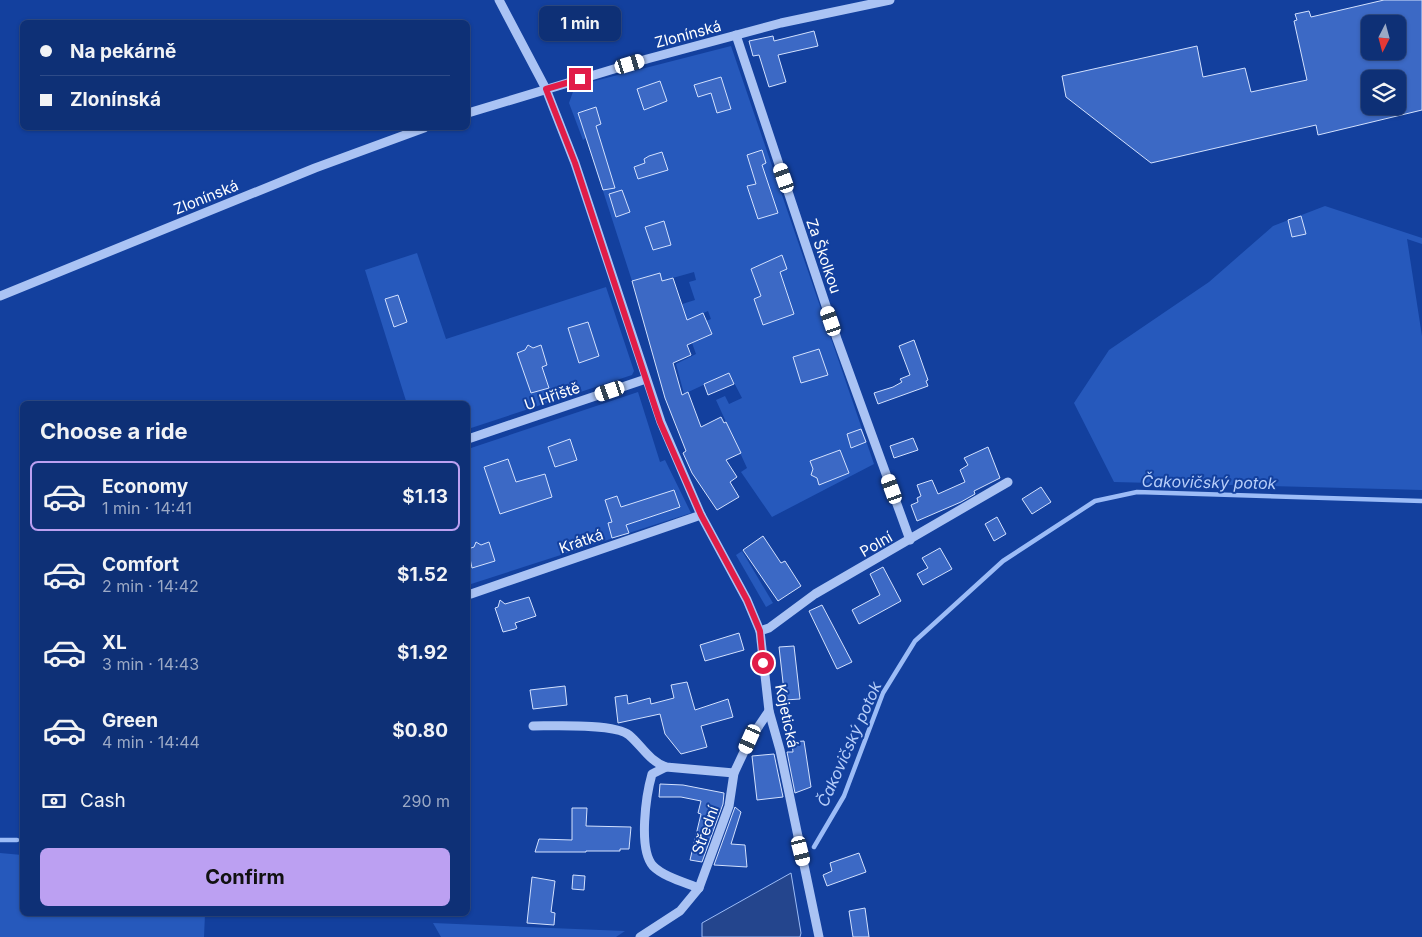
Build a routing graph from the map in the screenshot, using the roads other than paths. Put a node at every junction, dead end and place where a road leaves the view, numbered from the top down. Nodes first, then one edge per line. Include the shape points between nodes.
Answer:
1 (499, 0) edge
2 (890, 0) edge
3 (736, 35) junction
4 (546, 89) junction
5 (470, 112) edge
6 (419, 130) edge
7 (0, 296) edge
8 (646, 379) junction
9 (470, 438) edge
10 (1008, 482) dead end
11 (701, 515) junction
12 (910, 540) junction
13 (471, 594) dead end
14 (760, 631) junction
15 (769, 711) junction
16 (534, 726) dead end
17 (666, 767) junction
18 (734, 773) junction
19 (699, 888) junction
20 (640, 937) edge
21 (819, 937) edge

1 - 4 street, Kojetická
2 - 3 street, Zlonínská
3 - 4 street, Zlonínská
3 - 12 street, Za Školkou via 837,339
4 - 5 street, Zlonínská
4 - 8 street, Kojetická via 575,163
6 - 7 street, Zlonínská via 315,168
8 - 9 street, U Hřiště
8 - 11 street, Kojetická via 660,422
10 - 12 street, Polní
11 - 13 street, Krátká
11 - 14 street, Kojetická
12 - 14 street, Polní via 815,594 769,628
14 - 15 street, Kojetická
15 - 18 street, Střední via 750,739
15 - 21 street, Kojetická
16 - 17 street via 597,726 627,733 657,764
17 - 18 street
17 - 19 street via 652,774 649,784 644,842 647,858 654,867
18 - 19 street, Střední via 729,806
19 - 20 street, Střední via 680,911

